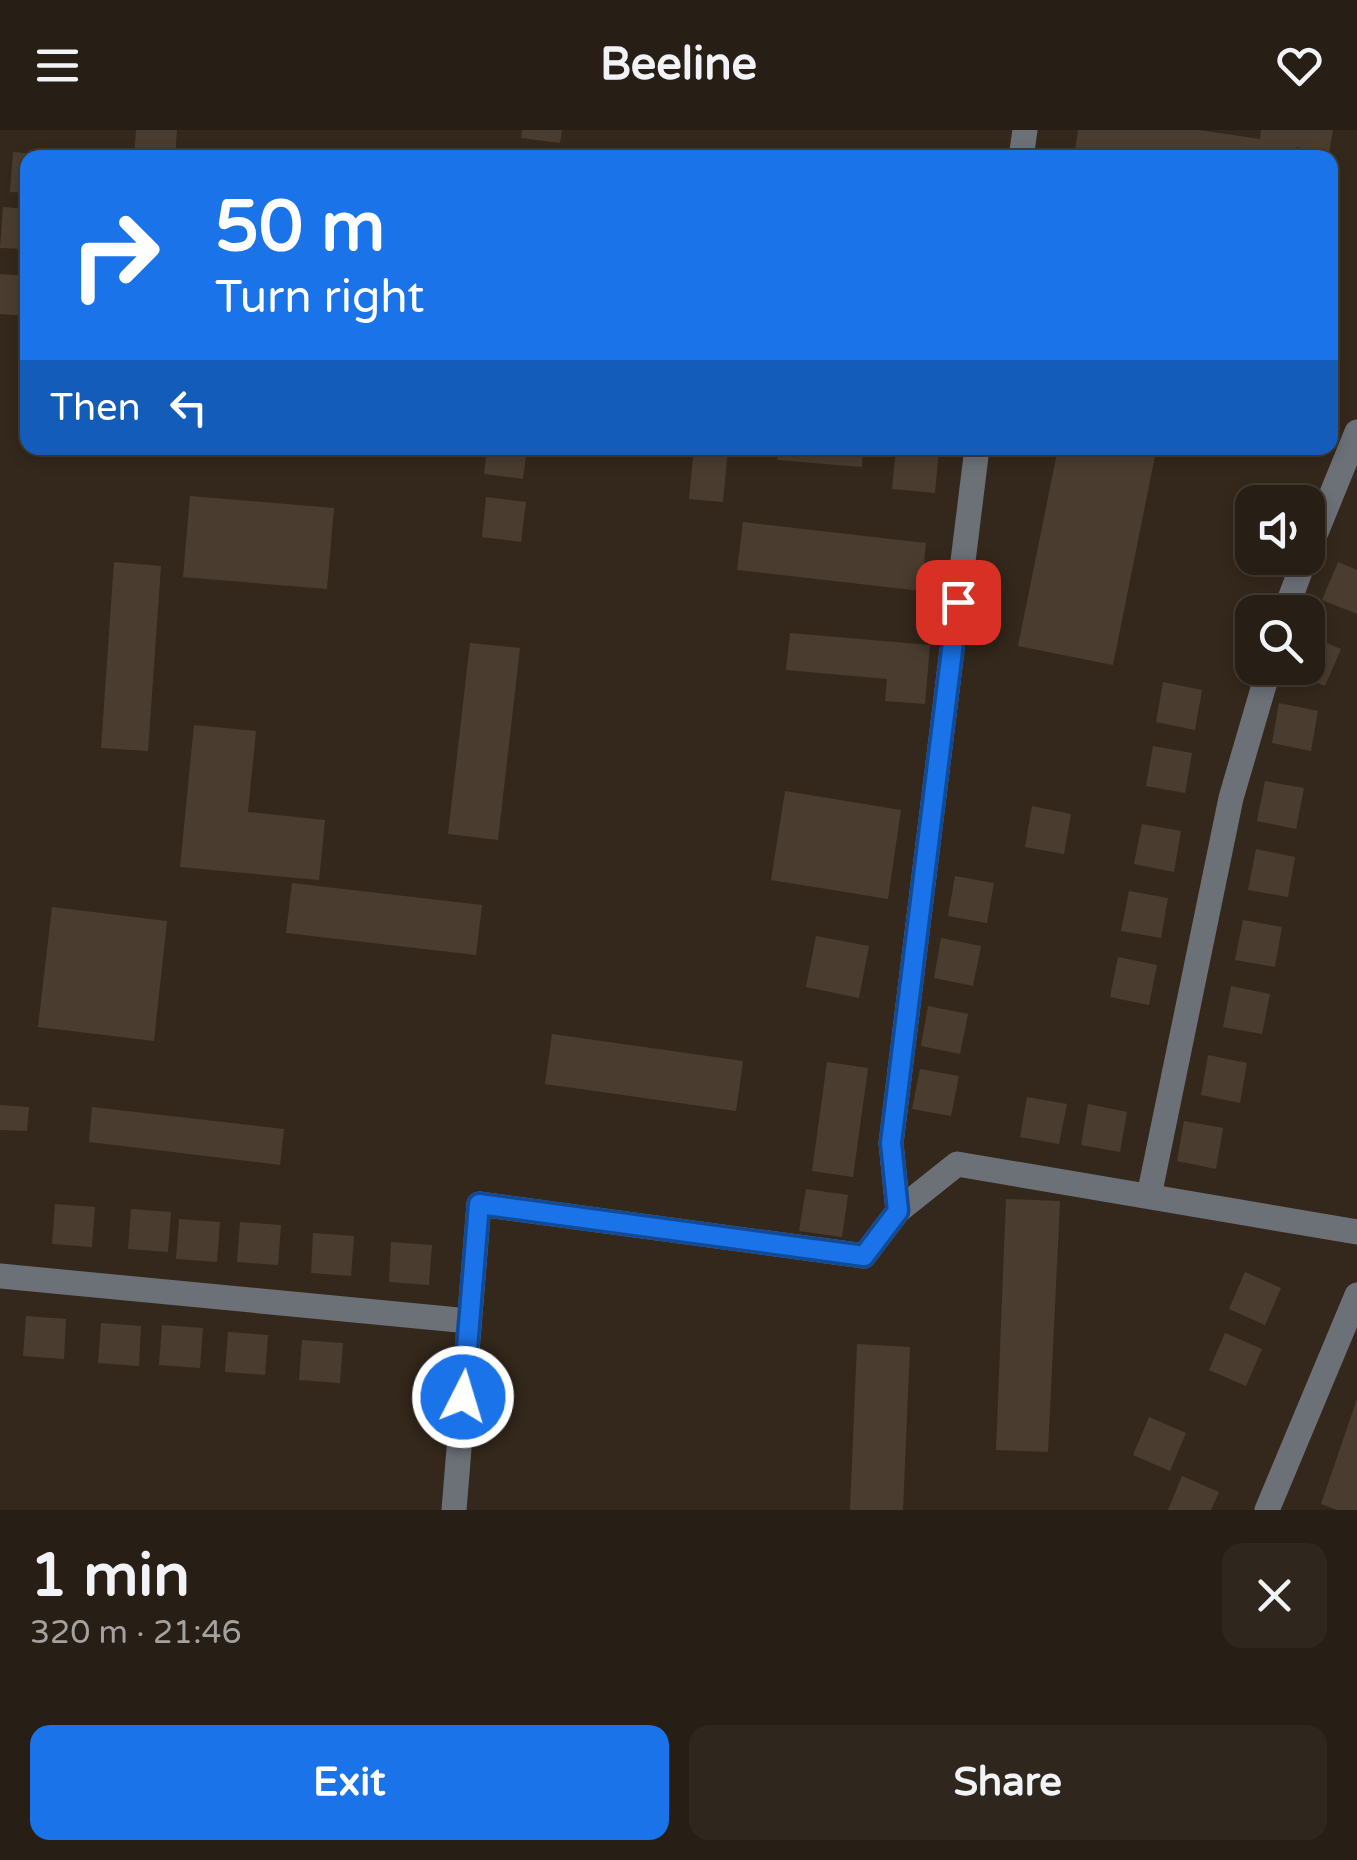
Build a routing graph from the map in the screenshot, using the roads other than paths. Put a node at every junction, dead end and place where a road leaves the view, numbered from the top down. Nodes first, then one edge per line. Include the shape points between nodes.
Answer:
1 (1357, 432) edge
2 (976, 455) edge
3 (1325, 509) edge
4 (1264, 685) edge
5 (1150, 1196) junction
6 (898, 1211) junction
7 (1357, 1232) edge
8 (0, 1276) edge
9 (1357, 1295) edge
10 (469, 1321) junction
11 (454, 1510) edge
12 (1268, 1510) edge

1 - 3 street
2 - 6 street via 891,1143
4 - 5 street via 1232,798
5 - 6 street via 957,1164
5 - 7 street
6 - 10 street via 864,1256 479,1204
8 - 10 street
9 - 12 street
10 - 11 street

